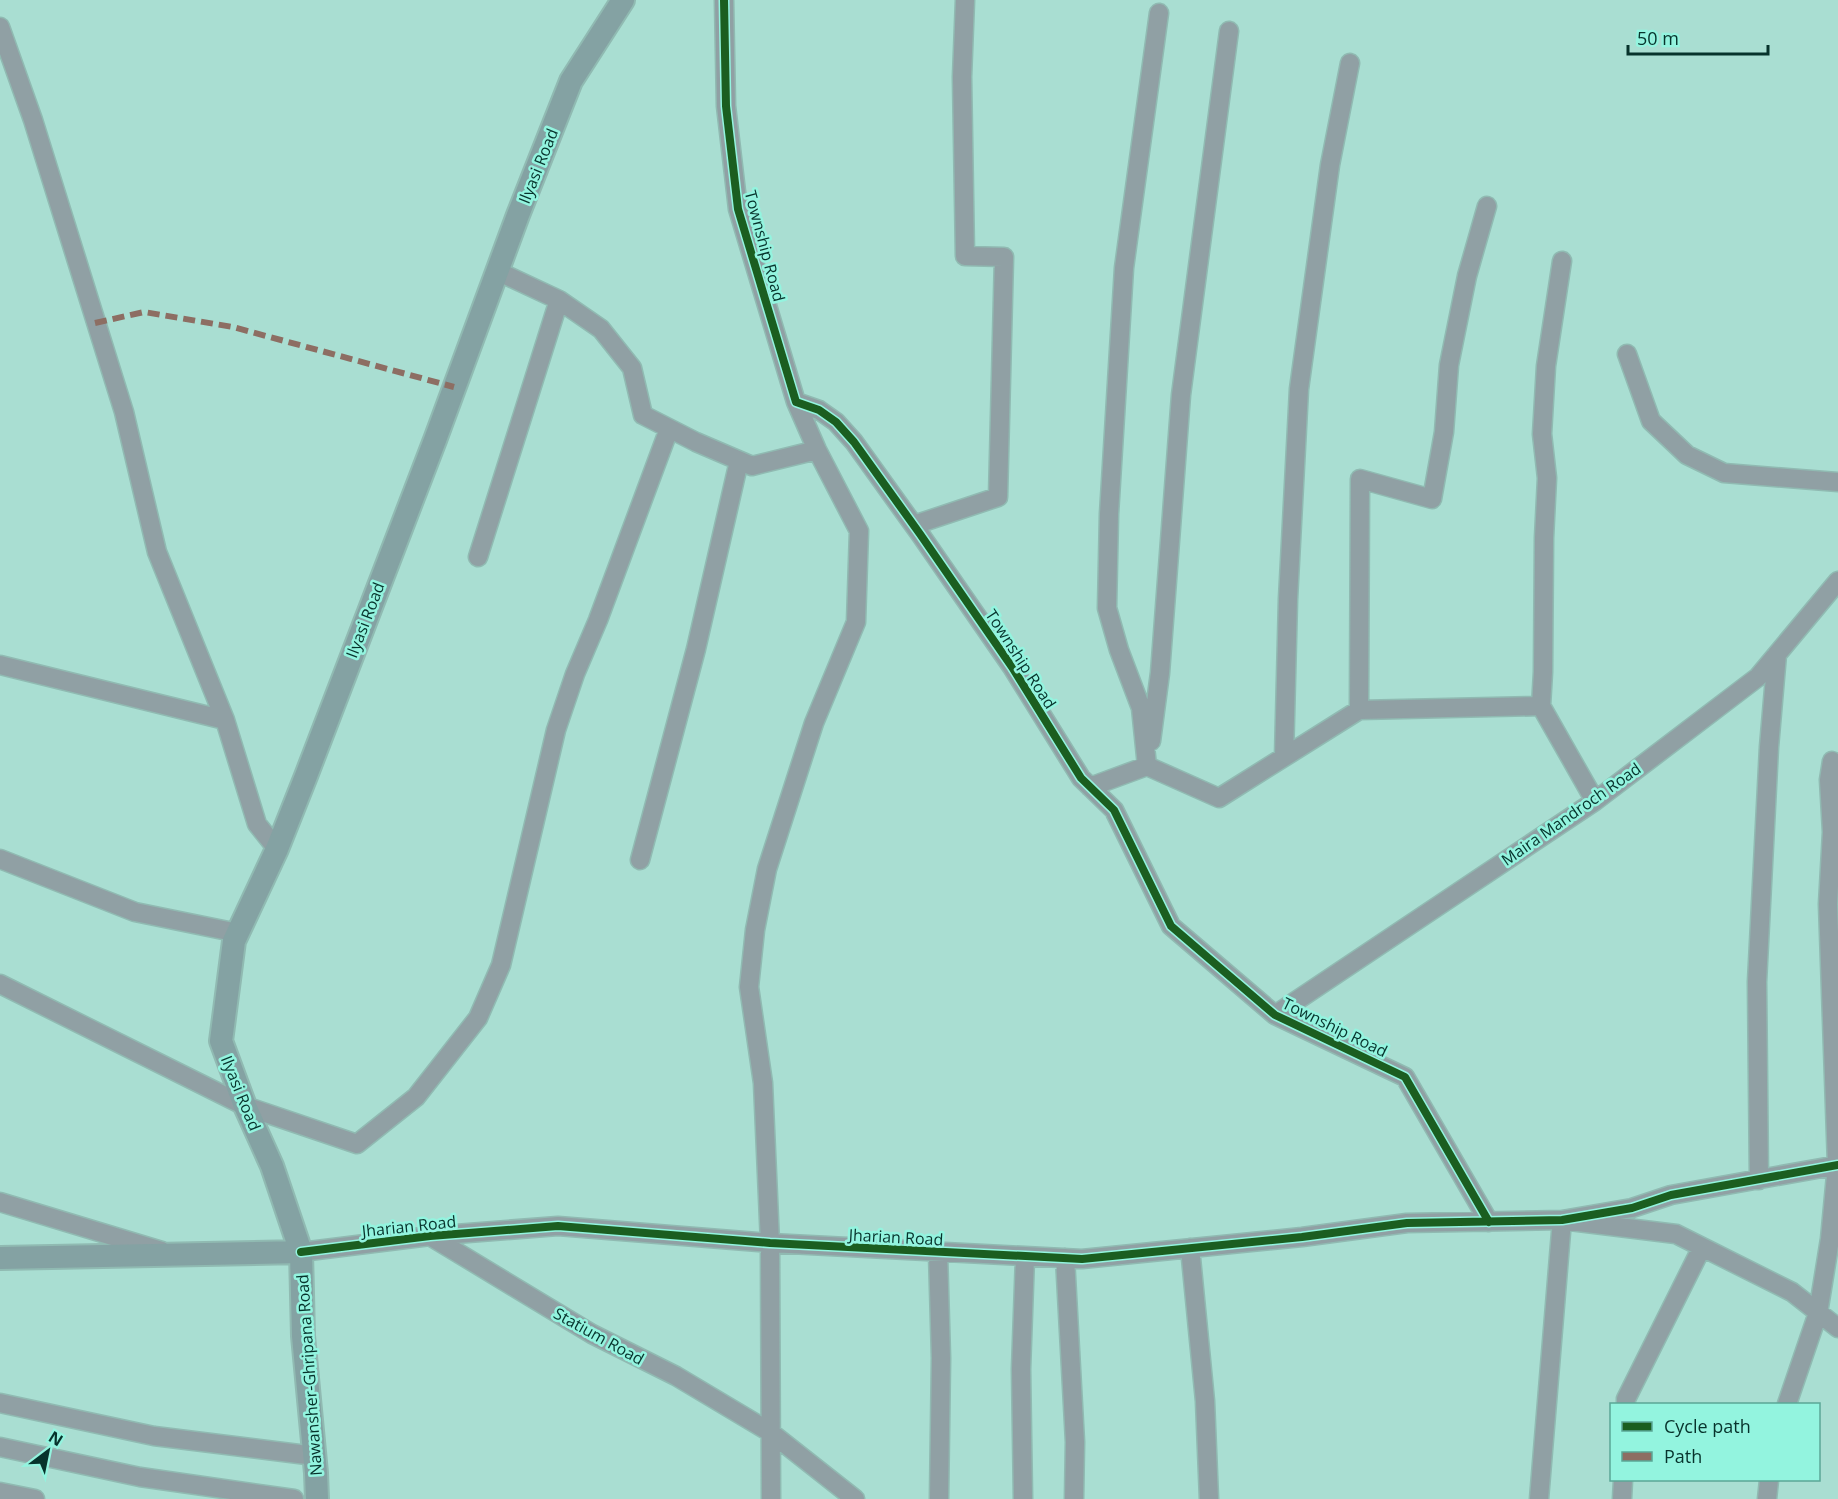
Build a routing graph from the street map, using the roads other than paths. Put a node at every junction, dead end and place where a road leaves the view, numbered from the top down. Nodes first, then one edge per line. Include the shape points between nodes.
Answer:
1 (623, 0) edge
2 (724, 0) edge
3 (965, 0) edge
4 (1160, 13) dead end
5 (0, 27) edge
6 (1229, 31) dead end
7 (1350, 63) dead end
8 (1487, 206) dead end
9 (1563, 261) dead end
10 (497, 271) junction
11 (559, 300) junction
12 (1627, 354) dead end
13 (796, 402) junction
14 (669, 429) junction
15 (816, 450) junction
16 (739, 461) junction
17 (1838, 482) edge
18 (914, 525) junction
19 (478, 557) dead end
20 (1838, 581) edge
21 (1777, 654) junction
22 (0, 665) edge
23 (1541, 706) junction
24 (1359, 710) junction
25 (225, 720) junction
26 (1284, 757) junction
27 (1832, 761) dead end
28 (1147, 766) junction
29 (1090, 787) junction
30 (1595, 801) junction
31 (277, 849) junction
32 (0, 859) edge
33 (640, 861) dead end
34 (238, 933) junction
35 (0, 984) edge
36 (1275, 1015) junction
37 (245, 1106) junction
38 (1837, 1165) edge
39 (1759, 1180) junction
40 (0, 1202) edge
41 (1562, 1220) junction
42 (1489, 1222) junction
43 (430, 1236) junction
44 (770, 1243) junction
45 (1702, 1247) junction
46 (1190, 1248) junction
47 (301, 1252) junction
48 (938, 1253) junction
49 (173, 1254) junction
50 (1025, 1257) junction
51 (0, 1258) edge
52 (1065, 1258) junction
53 (1818, 1313) junction
54 (1838, 1328) edge
55 (0, 1403) edge
56 (1626, 1403) edge
57 (1786, 1403) edge
58 (770, 1432) junction
59 (0, 1447) edge
60 (315, 1456) junction
61 (1623, 1481) edge
62 (1770, 1481) edge
63 (0, 1492) edge
64 (852, 1498) edge
65 (35, 1499) edge
66 (294, 1499) edge
67 (317, 1499) edge
68 (771, 1499) edge
69 (939, 1499) edge
70 (1023, 1499) edge
71 (1074, 1499) edge
72 (1209, 1499) edge
73 (1539, 1499) edge
74 (1622, 1499) edge
75 (1767, 1499) edge

1 - 10 main road, Ilyasi Road via 571,81
2 - 13 street, Township Road via 726,106 738,209
3 - 18 street via 965,256 1004,257 998,497
4 - 28 street via 1124,268 1107,608 1140,708
5 - 25 street via 124,412 157,552
6 - 28 street via 1181,395 1160,673
7 - 26 street via 1330,165 1299,389
8 - 24 street via 1467,276 1449,365 1444,432 1432,499 1360,479
9 - 23 street via 1546,366 1542,434 1547,478
10 - 11 street
10 - 31 main road, Ilyasi Road
11 - 14 street via 601,329 632,368 643,415
11 - 19 street
12 - 17 street via 1651,421 1687,455 1724,473
13 - 15 street
13 - 18 street, Township Road via 819,410 836,422
14 - 16 street
14 - 37 street via 555,730 501,965 478,1018 416,1097 357,1144
15 - 16 street via 753,466
15 - 44 street via 859,531 856,622 814,723 767,869 755,930 749,987 763,1083
16 - 33 street via 696,649
18 - 29 street, Township Road
20 - 21 street, Maira Mandroch Road
21 - 30 street, Maira Mandroch Road via 1758,677
21 - 39 street via 1756,982
22 - 25 street
23 - 24 street
23 - 30 street
24 - 26 street
25 - 31 street via 257,824
26 - 28 street via 1219,798
27 - 38 street via 1828,904
28 - 29 street
29 - 36 street, Township Road via 1114,810 1171,926
30 - 36 street, Maira Mandroch Road
31 - 34 main road, Ilyasi Road
32 - 34 street via 135,912
34 - 37 main road, Ilyasi Road via 221,1041
35 - 37 street
36 - 42 street, Township Road via 1405,1077
37 - 47 main road, Ilyasi Road via 272,1166
38 - 39 street
38 - 53 street
39 - 41 street
40 - 49 street
41 - 42 street, Jharian Road
41 - 45 street via 1676,1234
41 - 73 street
42 - 46 street, Jharian Road via 1407,1223
43 - 44 street, Jharian Road via 558,1226
43 - 47 street, Jharian Road
43 - 58 street, Statium Road via 592,1334 676,1376
44 - 48 street, Jharian Road
44 - 58 street
45 - 53 street via 1792,1292
45 - 56 street
46 - 52 street, Jharian Road
46 - 72 street via 1205,1401
47 - 49 main road, Jharian Road
47 - 60 main road, Nawansher-Ghripana Road via 303,1336
48 - 50 street, Jharian Road
48 - 69 street
49 - 51 main road, Jharian Road
50 - 52 street, Jharian Road
50 - 70 street via 1021,1369
52 - 71 street via 1075,1442
53 - 54 street
53 - 57 street
55 - 60 street via 154,1436
58 - 64 street, Statium Road
58 - 68 street
59 - 66 street via 140,1477
60 - 67 main road, Nawansher-Ghripana Road
61 - 74 street
62 - 75 street
63 - 65 street

